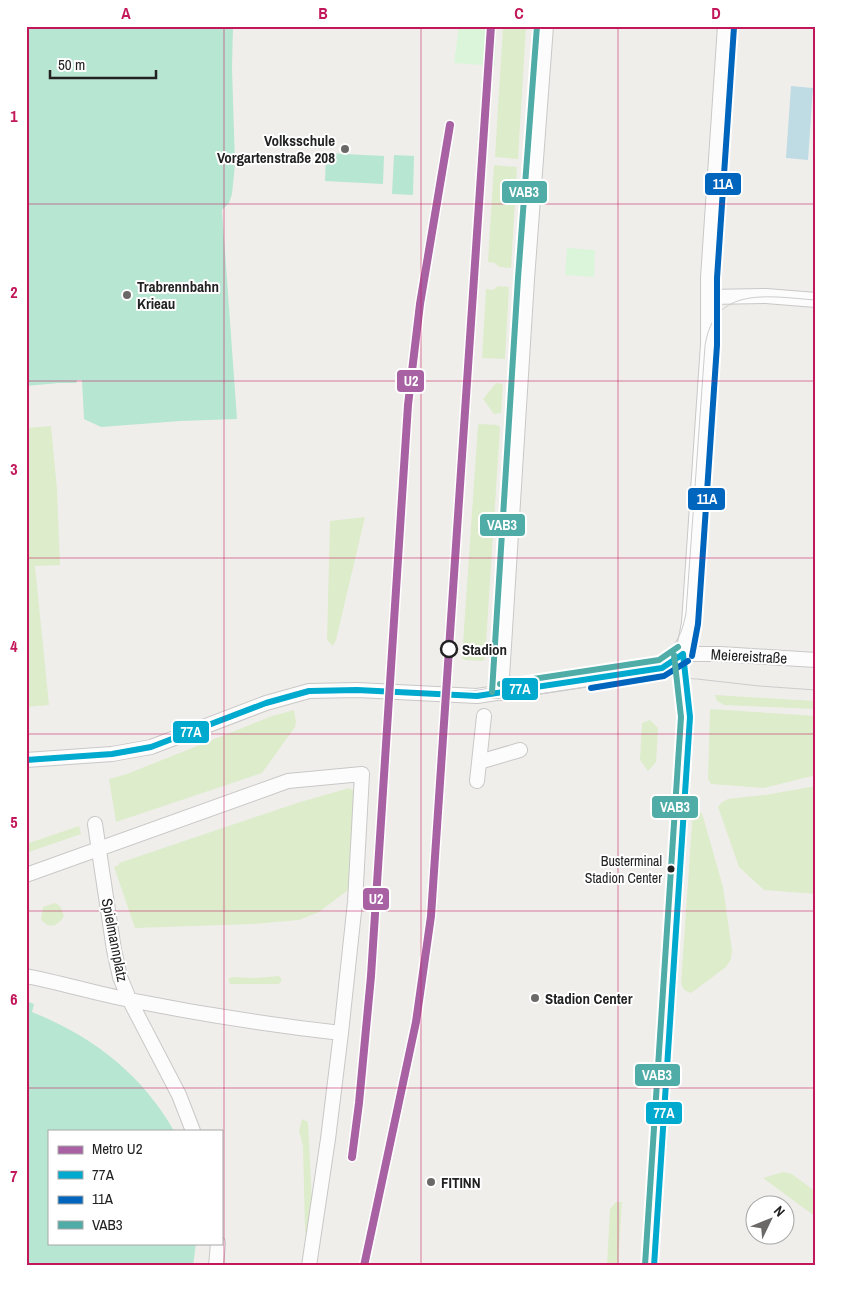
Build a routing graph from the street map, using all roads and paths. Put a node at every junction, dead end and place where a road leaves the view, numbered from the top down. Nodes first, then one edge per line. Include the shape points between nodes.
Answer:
1 (546, 26) edge
2 (725, 26) edge
3 (708, 297) junction
4 (816, 300) edge
5 (683, 654) junction
6 (816, 660) edge
7 (500, 693) junction
8 (484, 716) dead end
9 (520, 750) dead end
10 (26, 760) edge
11 (479, 762) junction
12 (477, 781) dead end
13 (95, 824) dead end
14 (100, 848) junction
15 (26, 875) edge
16 (26, 976) edge
17 (129, 999) junction
18 (341, 1032) junction
19 (193, 1130) edge
20 (218, 1244) edge
21 (216, 1266) edge
22 (309, 1266) edge

1 - 7 street
2 - 3 street
3 - 4 street
3 - 5 street via 708,344 689,624
5 - 6 street, Meiereistraße
5 - 7 street via 662,668
7 - 10 street via 477,696 308,691 266,703 151,747 112,754
8 - 11 street
9 - 11 street
11 - 12 street
13 - 14 street, Spielmannplatz
14 - 15 street
14 - 17 street, Spielmannplatz via 114,950
14 - 18 street via 288,781 362,774 355,902
16 - 17 street
17 - 18 street via 280,1026
17 - 19 street, Spielmannplatz via 179,1095
18 - 22 street
20 - 21 street

